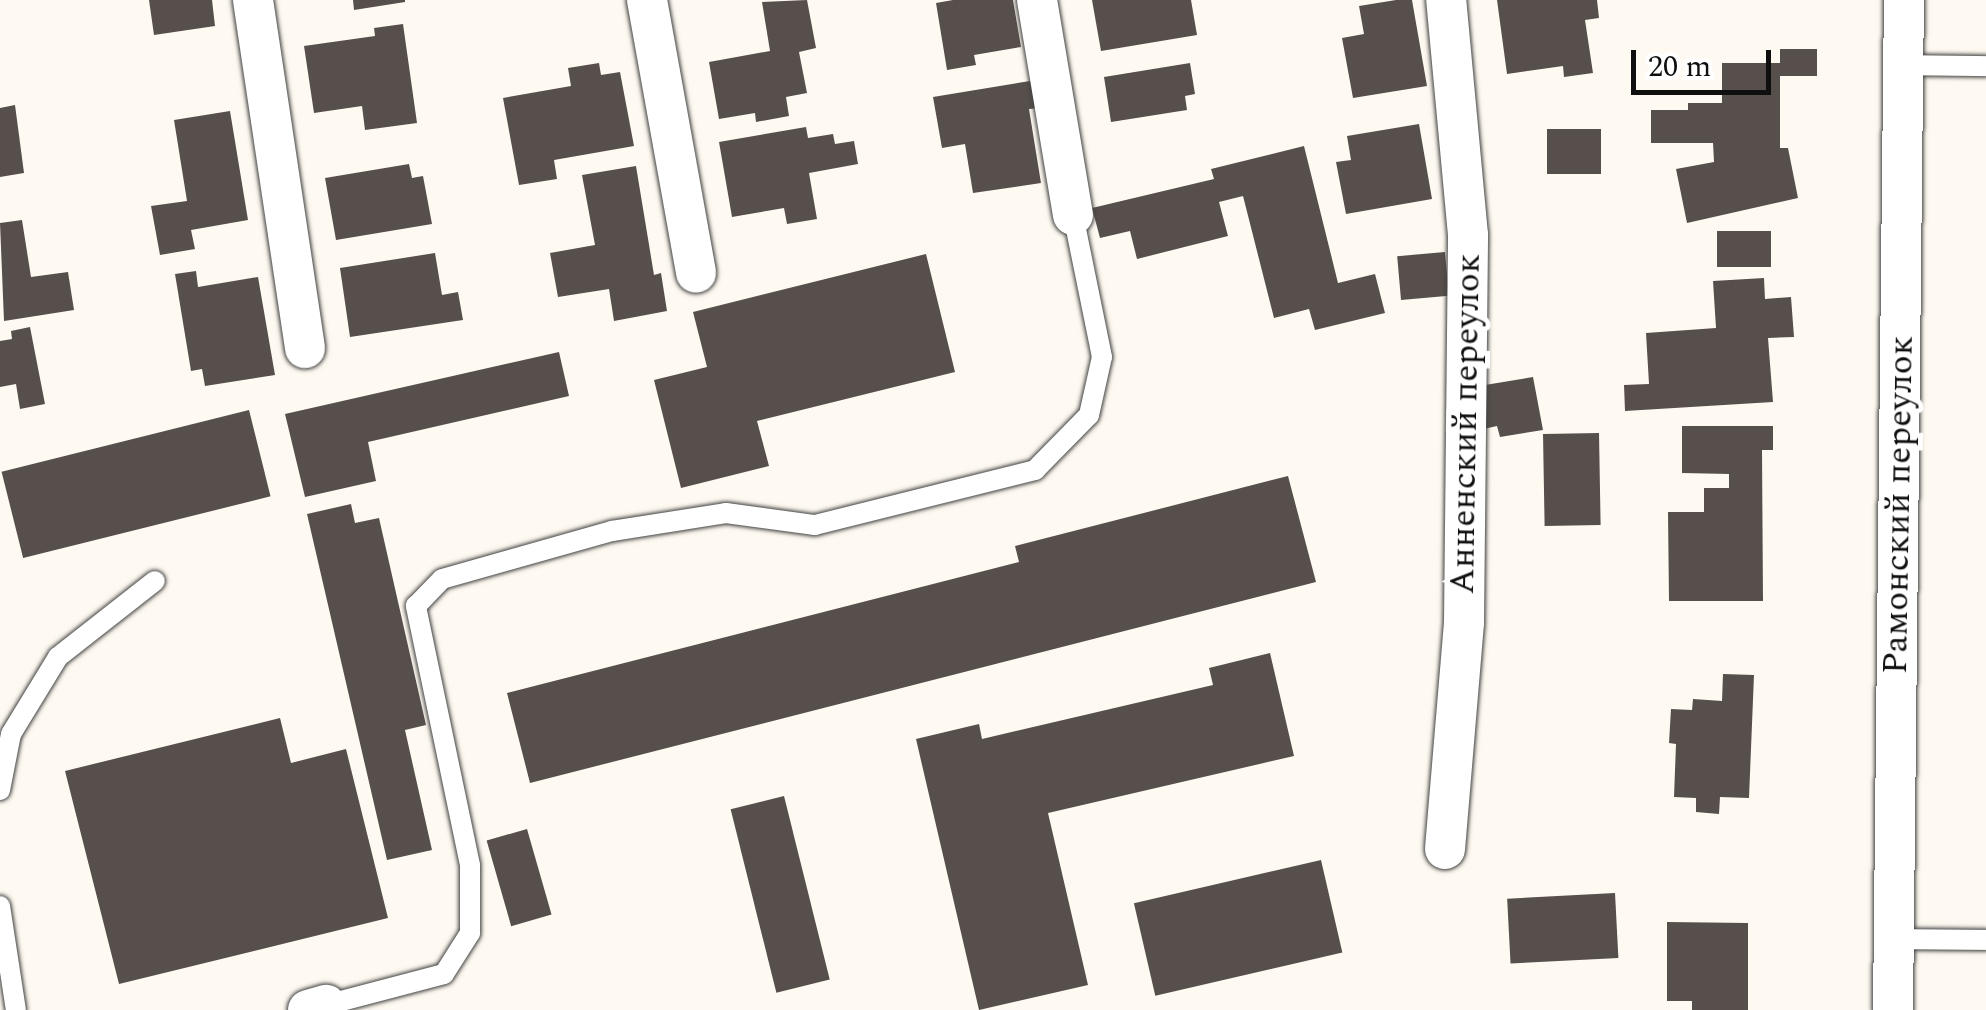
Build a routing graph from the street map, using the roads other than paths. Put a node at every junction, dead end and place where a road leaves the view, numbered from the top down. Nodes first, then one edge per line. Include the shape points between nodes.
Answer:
1 (254, 0) edge
2 (648, 0) edge
3 (1038, 0) edge
4 (1446, 0) edge
5 (1904, 0) edge
6 (1903, 65) junction
7 (1986, 66) edge
8 (1073, 215) joint
9 (696, 273) dead end
10 (305, 348) dead end
11 (155, 581) dead end
12 (0, 790) edge
13 (1445, 849) dead end
14 (0, 906) edge
15 (1894, 939) junction
16 (1986, 940) edge
17 (317, 1007) edge
18 (16, 1010) edge
19 (1894, 1010) edge

1 - 10 street
2 - 9 street
3 - 8 street
4 - 13 street, Анненский переулок via 1468,240 1464,622
5 - 6 street, Рамонский переулок
6 - 7 lane
6 - 15 street, Рамонский переулок
8 - 17 lane via 1102,358 1089,415 1035,470 815,525 726,514 612,531 442,579 416,606 470,865 470,933 444,974
11 - 12 lane via 58,657 11,734
14 - 18 lane
15 - 16 lane
15 - 19 street, Рамонский переулок

